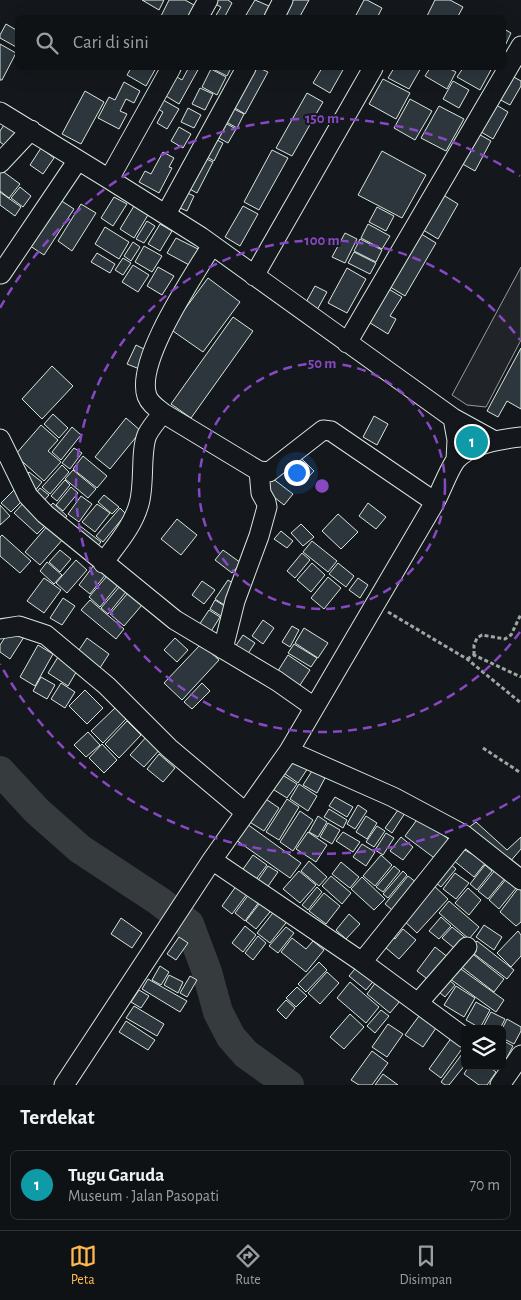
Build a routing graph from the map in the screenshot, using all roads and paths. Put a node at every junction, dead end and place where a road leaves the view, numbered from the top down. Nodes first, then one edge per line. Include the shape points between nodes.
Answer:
1 (283, 0) edge
2 (276, 15) edge
3 (521, 46) edge
4 (170, 70) edge
5 (245, 70) edge
6 (372, 70) edge
7 (0, 112) edge
8 (31, 130) junction
9 (78, 160) junction
10 (0, 163) edge
11 (110, 178) junction
12 (166, 214) junction
13 (212, 246) junction
14 (1, 274) edge
15 (254, 276) junction
16 (347, 343) junction
17 (163, 413) junction
18 (453, 418) junction
19 (521, 437) edge
20 (0, 438) edge
21 (493, 440) junction
22 (456, 460) junction
23 (259, 471) junction
24 (435, 502) junction
25 (103, 563) junction
26 (374, 604) junction
27 (521, 614) edge
28 (0, 629) edge
29 (223, 649) junction
30 (474, 655) junction
31 (467, 659) junction
32 (521, 677) edge
33 (521, 703) edge
34 (314, 707) junction
35 (483, 748) dead end
36 (289, 751) junction
37 (521, 773) edge
38 (245, 812) junction
39 (464, 835) junction
40 (212, 860) junction
41 (521, 880) edge
42 (467, 947) dead end
43 (362, 962) junction
44 (418, 1003) junction
45 (461, 1035) edge
46 (521, 1055) edge
47 (504, 1074) edge
48 (64, 1085) edge

1 - 2 street
3 - 16 street
4 - 11 street
5 - 12 street
6 - 15 street
7 - 8 street
8 - 9 street
8 - 10 street
9 - 11 street
9 - 14 street
11 - 12 street
12 - 13 street
13 - 15 street
13 - 17 street via 172,313 149,361 147,396 152,405
15 - 16 street
16 - 18 street
17 - 23 street
17 - 25 street via 145,441 139,506 129,528
18 - 21 street
18 - 22 street
19 - 21 street
20 - 25 street via 28,496
21 - 22 street
22 - 24 street
23 - 24 street via 269,472 323,430 331,431
23 - 29 street via 261,493 267,508 235,601
24 - 26 street
25 - 29 street via 176,620
26 - 31 path
26 - 34 street
27 - 30 path via 511,635 505,639 482,635 477,638
28 - 38 street via 19,626 46,635 107,686 168,748
29 - 34 street
30 - 31 path
30 - 32 path
31 - 33 path
34 - 36 street
35 - 37 path
36 - 38 street
36 - 39 street via 393,797
38 - 40 street
39 - 41 street
39 - 43 street
40 - 43 street
40 - 48 street
42 - 44 street
43 - 44 street
44 - 45 street
46 - 47 street

